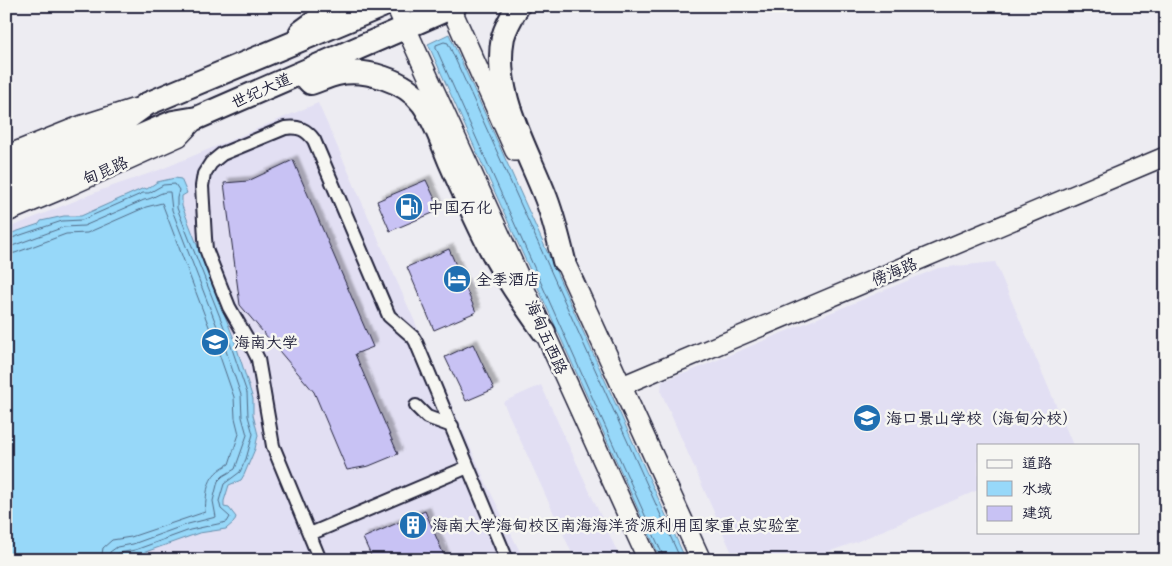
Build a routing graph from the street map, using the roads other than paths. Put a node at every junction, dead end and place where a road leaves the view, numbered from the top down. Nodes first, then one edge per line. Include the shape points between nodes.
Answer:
1 (329, 6) edge
2 (382, 6) edge
3 (396, 6) edge
4 (518, 6) edge
5 (452, 7) edge
6 (405, 28) junction
7 (294, 42) junction
8 (300, 73) junction
9 (147, 104) junction
10 (197, 118) junction
11 (6, 154) edge
12 (1166, 156) edge
13 (62, 160) junction
14 (1166, 162) edge
15 (6, 173) edge
16 (6, 193) edge
17 (6, 213) edge
18 (564, 261) junction
19 (544, 332) junction
20 (623, 388) junction
21 (416, 406) dead end
22 (448, 424) junction
23 (465, 470) junction
24 (313, 534) junction
25 (320, 560) edge
26 (326, 560) edge
27 (499, 560) edge
28 (507, 560) edge
29 (648, 560) edge
30 (701, 560) edge

1 - 7 highway via 300,32
2 - 7 highway, 世纪大道
3 - 6 main road, 海甸五西路
4 - 18 highway via 504,36 502,79 509,106 556,227
5 - 6 highway, 世纪大道
5 - 18 main road
6 - 8 highway, 世纪大道
6 - 19 main road, 海甸五西路
7 - 9 highway, 世纪大道
8 - 10 highway, 世纪大道
8 - 19 highway via 311,83 351,72 374,75 394,82 422,104 438,132 487,244 515,292
9 - 11 street
9 - 13 highway, 世纪大道
10 - 13 highway, 世纪大道 via 172,122
10 - 17 street, 甸昆路 via 179,136
12 - 20 street, 傍海路
13 - 15 highway
13 - 16 highway
14 - 20 street, 傍海路
18 - 20 main road
19 - 29 main road, 海甸五西路
20 - 30 main road
21 - 22 street via 427,417
22 - 23 street
22 - 24 street via 411,344 385,318 305,137 286,134 220,163 210,176 208,186 211,247 234,306 261,355 279,450
23 - 24 street
23 - 27 street
23 - 28 street
24 - 25 street
24 - 26 street

